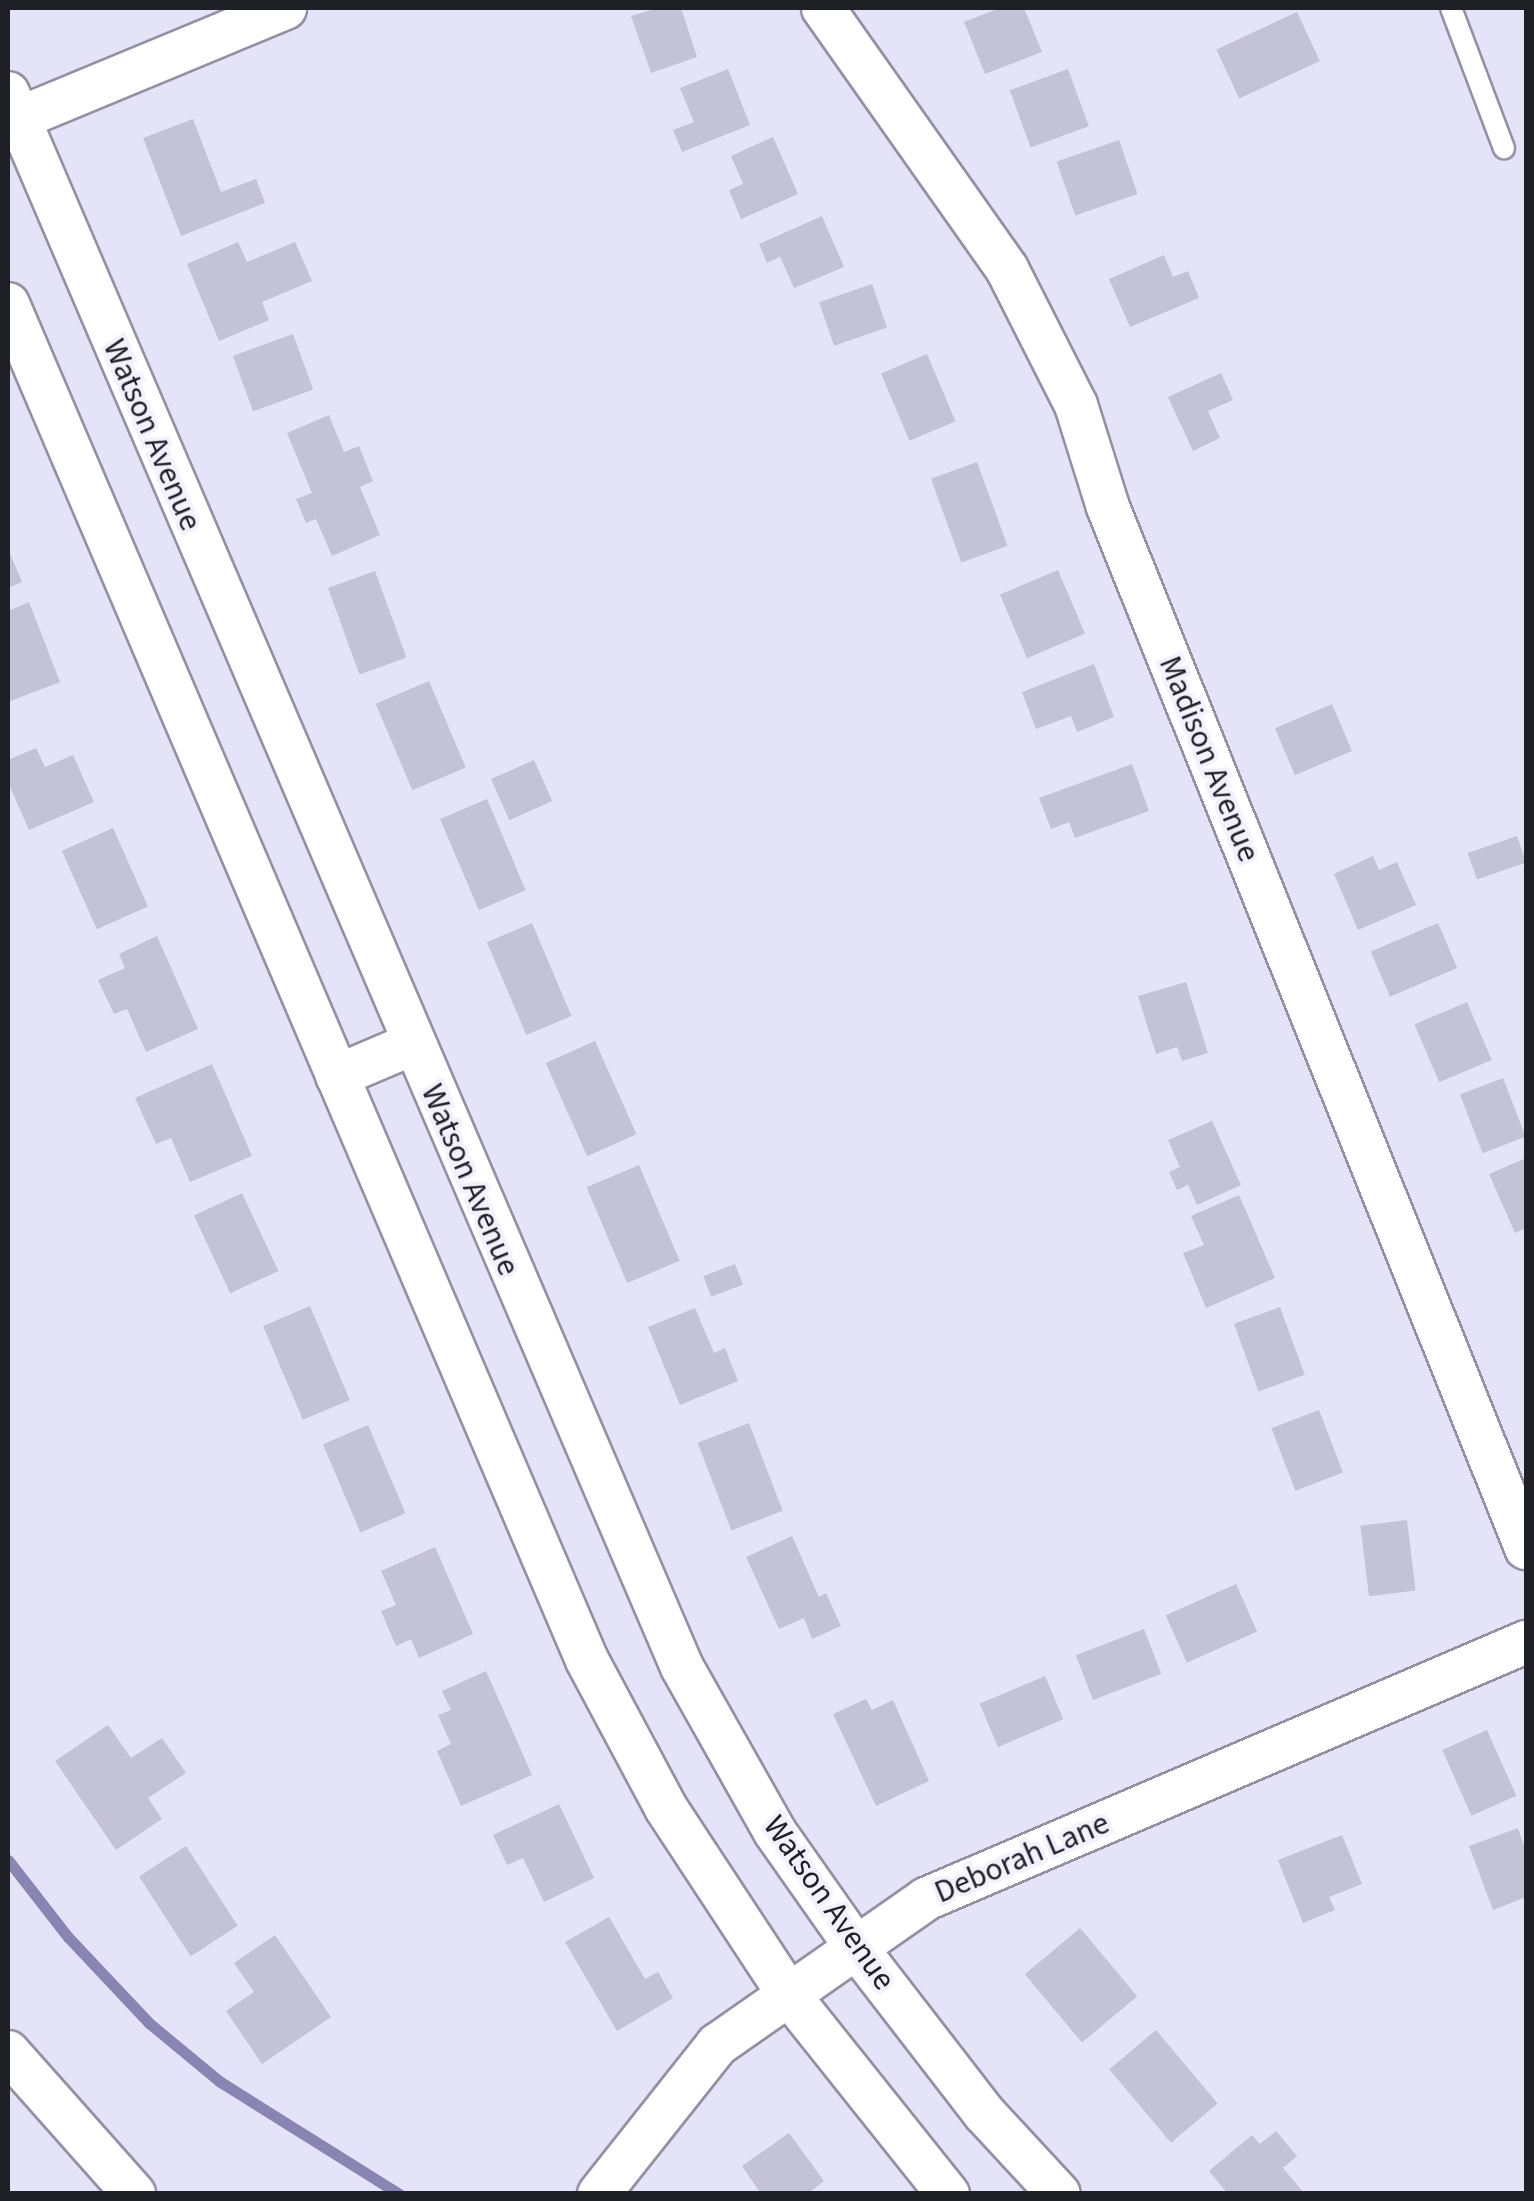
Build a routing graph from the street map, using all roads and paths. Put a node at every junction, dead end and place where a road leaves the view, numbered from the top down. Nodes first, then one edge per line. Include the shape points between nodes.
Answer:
1 (285, 8) edge
2 (823, 8) edge
3 (1450, 8) edge
4 (11, 111) edge
5 (1504, 148) dead end
6 (8, 304) edge
7 (412, 1044) junction
8 (337, 1076) junction
9 (1526, 1548) edge
10 (1526, 1642) edge
11 (855, 1946) junction
12 (789, 1994) junction
13 (8, 2052) edge
14 (134, 2194) edge
15 (599, 2194) edge
16 (948, 2194) edge
17 (1059, 2194) edge

1 - 4 street
2 - 9 street, Madison Avenue via 1007,269 1076,405 1115,526
3 - 5 lane
4 - 7 street, Watson Avenue
6 - 8 street
7 - 8 street
7 - 11 street, Watson Avenue via 682,1667 776,1832
8 - 12 street via 588,1660 666,1808
10 - 11 street, Deborah Lane via 926,1898
11 - 12 street, Deborah Lane
11 - 17 street, Watson Avenue via 984,2113
12 - 15 street, Deborah Lane via 718,2045
12 - 16 street
13 - 14 street

